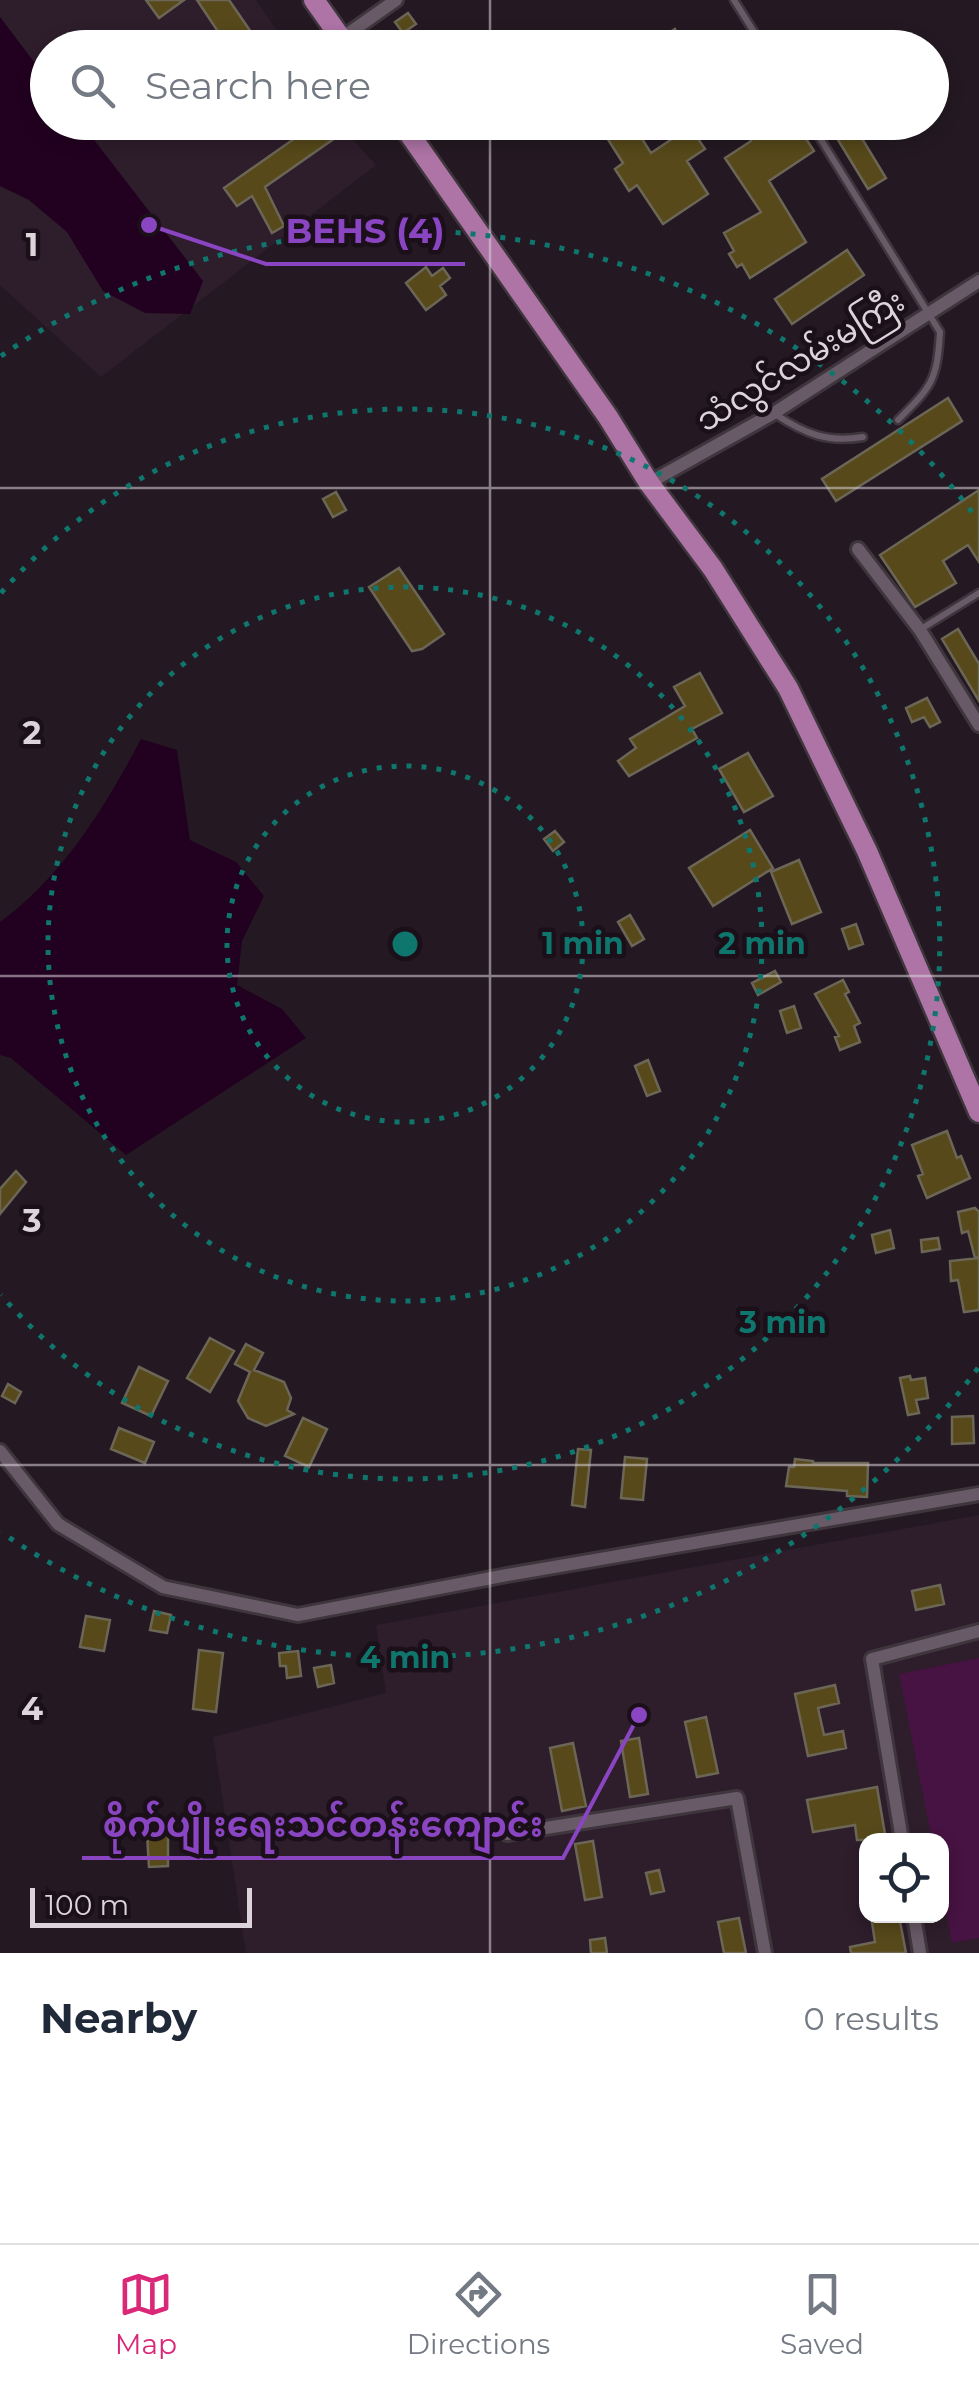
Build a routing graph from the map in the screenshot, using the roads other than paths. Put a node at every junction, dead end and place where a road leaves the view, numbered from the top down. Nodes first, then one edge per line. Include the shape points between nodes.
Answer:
1 (314, 0) edge
2 (396, 0) edge
3 (734, 0) edge
4 (336, 30) edge
5 (360, 30) edge
6 (753, 30) edge
7 (414, 140) edge
8 (821, 140) edge
9 (979, 281) edge
10 (928, 312) junction
11 (774, 413) junction
12 (898, 420) dead end
13 (864, 437) dead end
14 (649, 483) junction
15 (858, 548) dead end
16 (979, 593) edge
17 (920, 630) junction
18 (979, 726) edge
19 (973, 1082) edge
20 (979, 1112) edge
21 (0, 1451) edge
22 (979, 1494) edge
23 (979, 1631) edge
24 (901, 1833) edge
25 (507, 1834) dead end
26 (915, 1923) edge
27 (765, 1953) edge
28 (920, 1953) edge

1 - 4 highway
2 - 5 street
3 - 6 lane
7 - 14 highway
8 - 10 lane
9 - 10 street, သံလွင်လမ်းမကြီး
10 - 11 street, သံလွင်လမ်းမကြီး
10 - 12 lane via 940,332 938,362 930,388
11 - 13 lane via 812,434 839,441
11 - 14 street, သံလွင်လမ်းမကြီး
14 - 19 highway via 712,569 808,723
15 - 17 street
16 - 17 lane
17 - 18 street
19 - 20 highway
21 - 22 street via 58,1524 163,1588 298,1615
23 - 24 street via 872,1659
25 - 27 street via 737,1798
26 - 28 street

